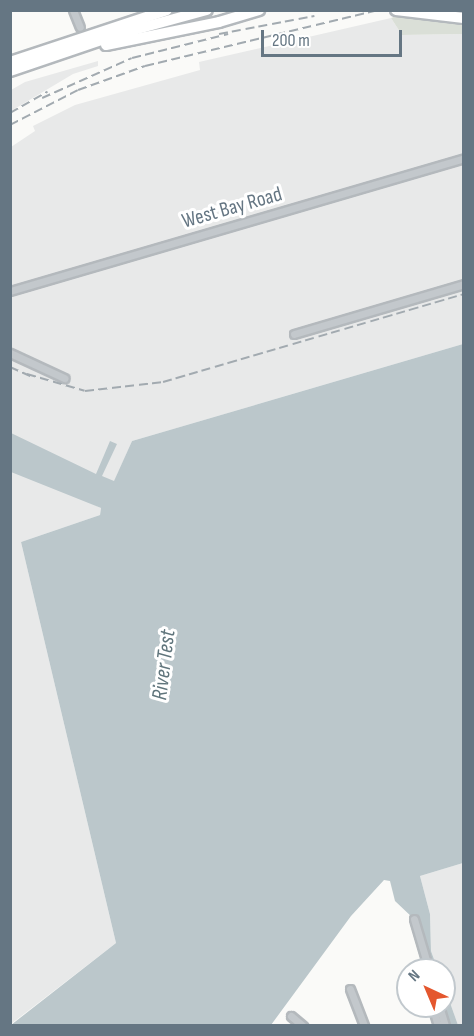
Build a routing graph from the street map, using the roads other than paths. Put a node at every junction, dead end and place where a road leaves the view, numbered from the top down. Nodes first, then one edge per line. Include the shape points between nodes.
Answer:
1 (74, 10) edge
2 (167, 10) edge
3 (207, 10) edge
4 (259, 10) edge
5 (401, 12) edge
6 (464, 18) edge
7 (80, 27) dead end
8 (64, 52) junction
9 (10, 62) edge
10 (10, 71) edge
11 (464, 158) edge
12 (464, 284) edge
13 (10, 291) edge
14 (294, 334) dead end
15 (10, 353) edge
16 (64, 378) dead end
17 (414, 919) dead end
18 (425, 958) edge
19 (350, 989) dead end
20 (291, 1016) dead end
21 (303, 1026) edge
22 (364, 1026) edge

1 - 7 street
2 - 9 highway
3 - 8 highway
4 - 8 highway via 219,22
5 - 6 highway
8 - 10 highway
11 - 13 street, West Bay Road
12 - 14 street
15 - 16 street
17 - 18 street
19 - 22 street
20 - 21 street

